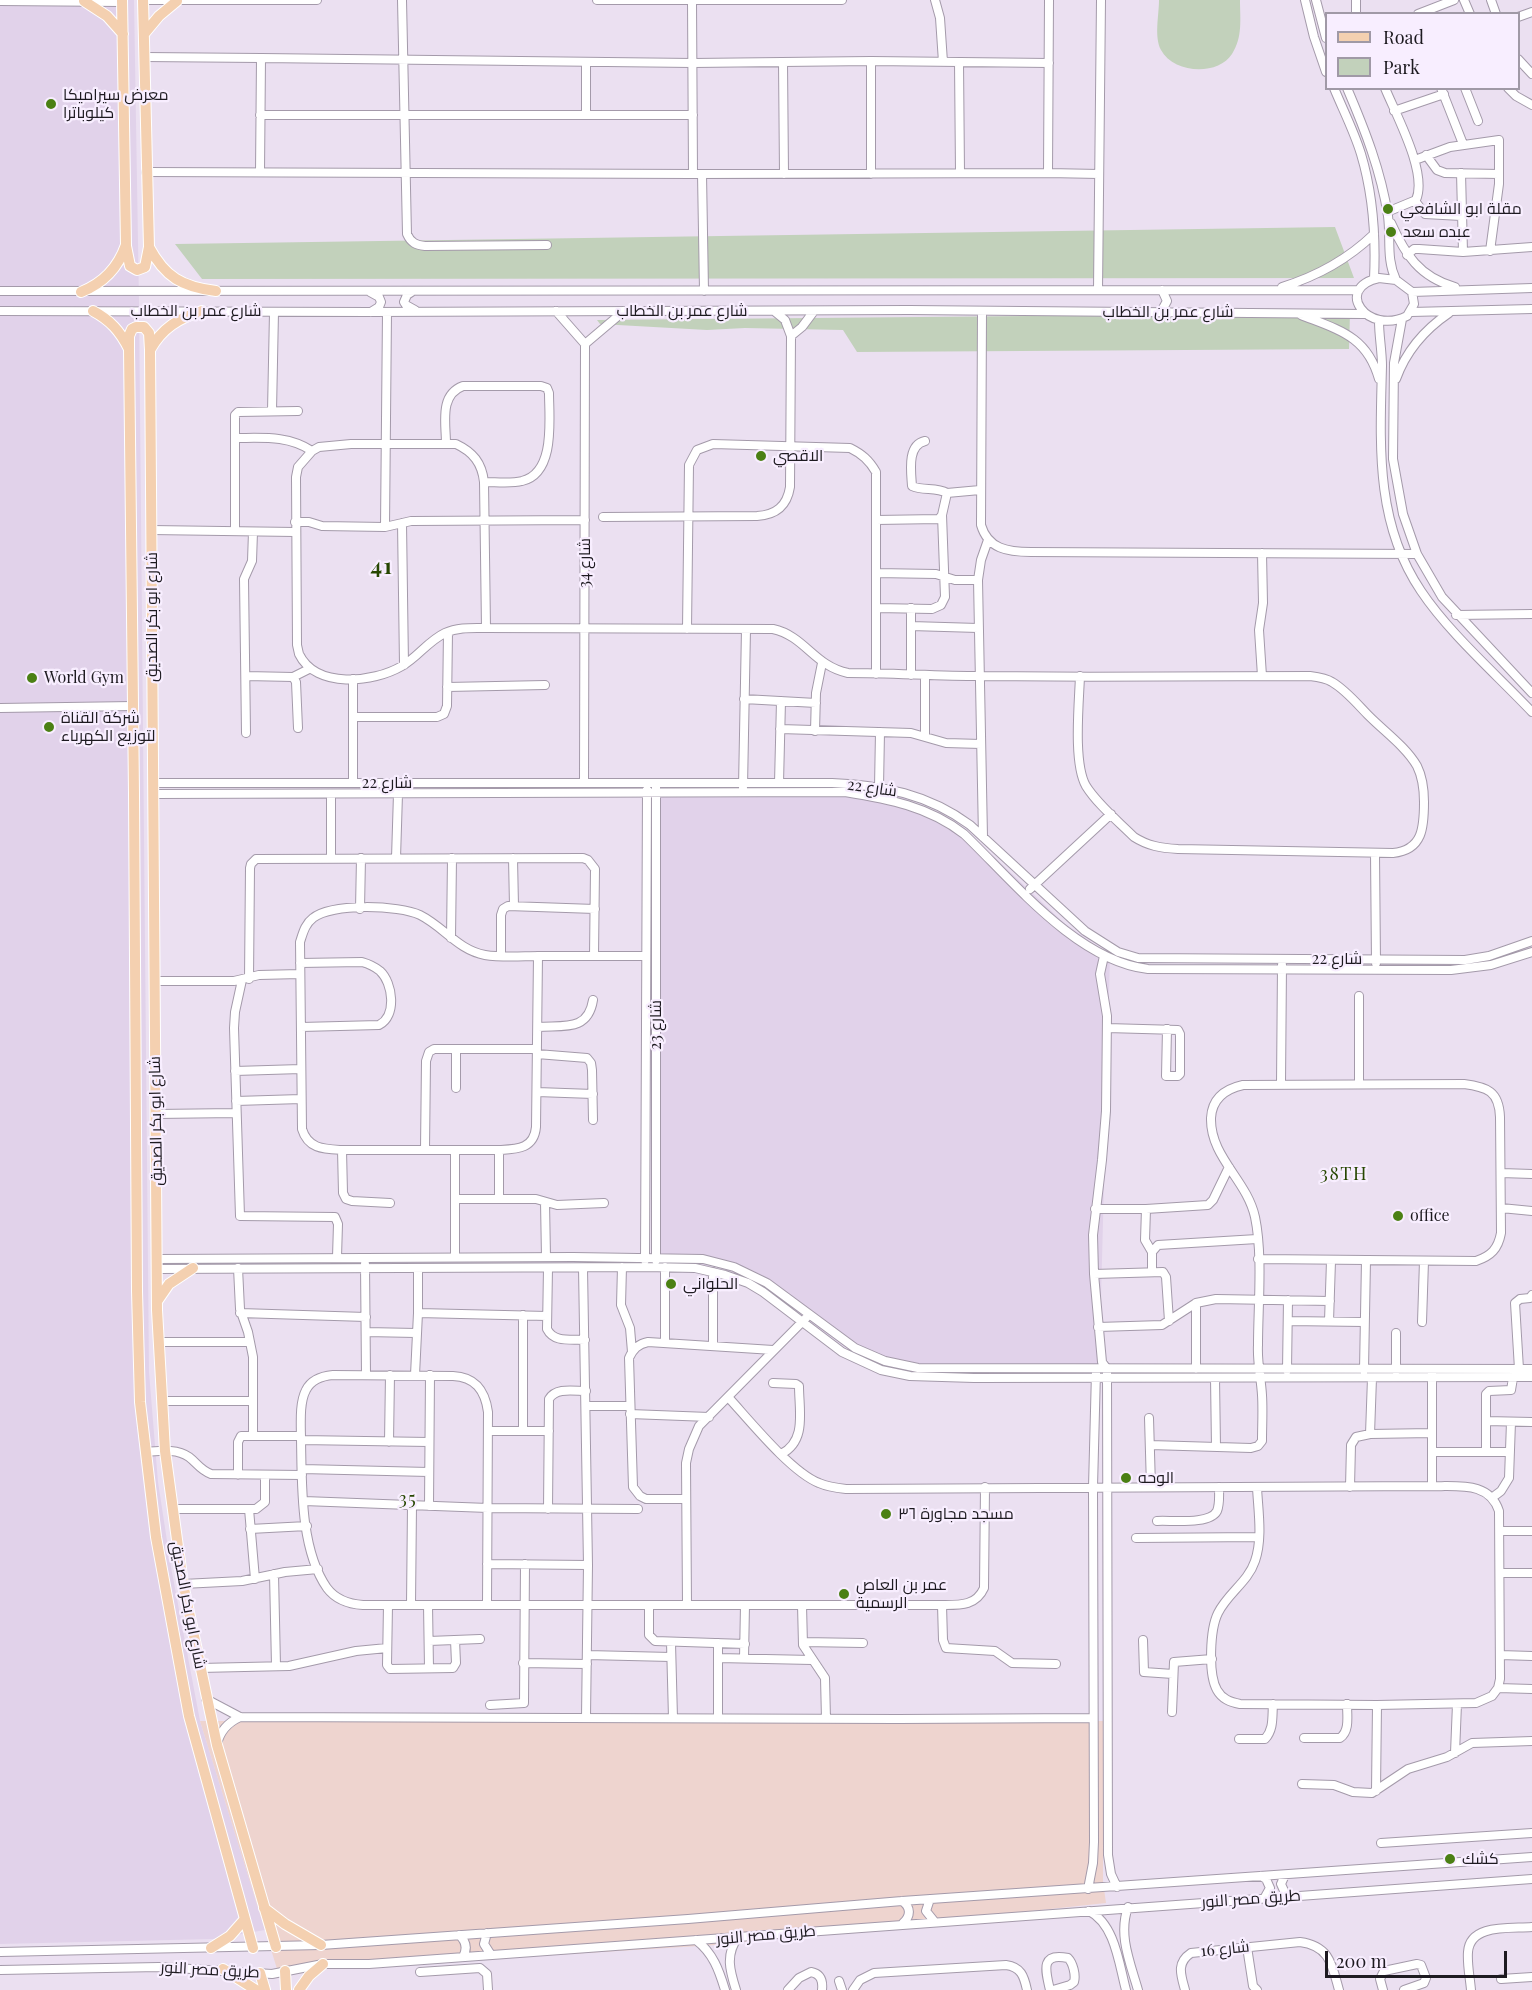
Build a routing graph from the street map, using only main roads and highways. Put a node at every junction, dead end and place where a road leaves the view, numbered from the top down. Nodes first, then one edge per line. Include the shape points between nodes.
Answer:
1 (143, 0) edge
2 (177, 0) edge
3 (84, 1) edge
4 (122, 1) edge
5 (123, 34) junction
6 (144, 34) junction
7 (126, 245) junction
8 (149, 247) junction
9 (216, 291) road end
10 (81, 292) road end
11 (93, 311) road end
12 (202, 311) road end
13 (129, 349) junction
14 (150, 350) junction
15 (131, 518) junction
16 (151, 524) junction
17 (132, 586) junction
18 (151, 586) junction
19 (135, 926) junction
20 (154, 926) junction
21 (193, 1268) road end
22 (158, 1300) junction
23 (250, 1862) junction
24 (231, 1868) junction
25 (264, 1908) junction
26 (245, 1918) junction
27 (321, 1945) road end
28 (276, 1947) road end
29 (211, 1948) road end
30 (253, 1948) road end
31 (322, 1964) road end
32 (223, 1969) road end
33 (285, 1971) road end
34 (260, 1973) road end
35 (256, 1990) edge
36 (265, 1990) edge
37 (286, 1990) edge
38 (299, 1990) edge

1 - 6 main road
2 - 6 main road
3 - 5 main road via 108,16
4 - 5 main road
5 - 7 main road
6 - 8 main road
7 - 8 main road via 130,266 137,270 145,267
7 - 10 main road via 110,274
8 - 9 main road via 157,262 183,284
11 - 13 main road via 114,326
12 - 14 main road via 172,324
13 - 14 main road via 132,329 140,326 149,333
13 - 15 main road, شارع ابو بكر الصديق
14 - 16 main road, شارع ابو بكر الصديق
15 - 16 main road
15 - 17 main road, شارع ابو بكر الصديق
16 - 18 main road, شارع ابو بكر الصديق
17 - 18 main road
17 - 19 main road, شارع ابو بكر الصديق
18 - 20 main road, شارع ابو بكر الصديق
19 - 20 main road
19 - 24 main road, شارع ابو بكر الصديق via 140,1402 157,1545 189,1716
20 - 22 main road, شارع ابو بكر الصديق
21 - 22 main road via 169,1284
22 - 23 main road, شارع ابو بكر الصديق via 165,1451 183,1584 206,1699
23 - 24 main road via 244,1868
23 - 25 main road, شارع ابو بكر الصديق
24 - 26 main road, شارع ابو بكر الصديق
25 - 27 main road
25 - 28 main road, شارع ابو بكر الصديق
26 - 29 main road via 230,1936
26 - 30 main road, شارع ابو بكر الصديق
31 - 38 main road
32 - 35 main road
33 - 37 main road
34 - 36 main road

